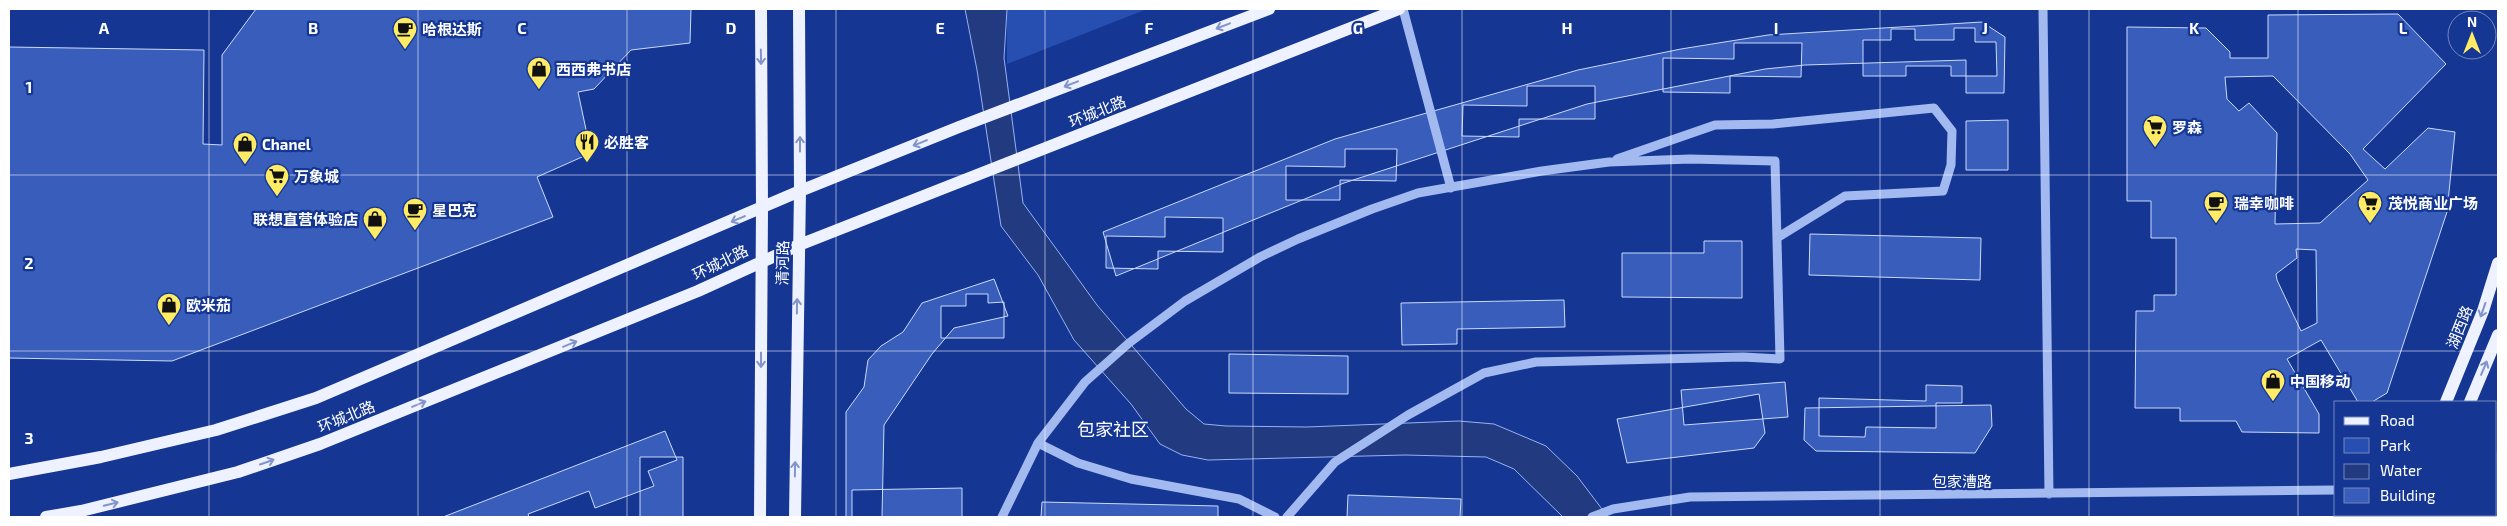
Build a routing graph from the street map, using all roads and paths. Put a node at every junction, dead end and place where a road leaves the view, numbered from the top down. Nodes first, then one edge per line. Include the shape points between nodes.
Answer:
1 (761, 9) edge
2 (799, 9) edge
3 (1269, 9) edge
4 (1399, 9) edge
5 (1403, 9) edge
6 (2043, 9) edge
7 (1608, 162) junction
8 (1451, 188) junction
9 (800, 191) junction
10 (762, 208) junction
11 (1777, 238) junction
12 (799, 245) junction
13 (762, 260) junction
14 (2498, 263) edge
15 (2498, 335) edge
16 (2446, 401) edge
17 (2470, 401) edge
18 (1038, 442) junction
19 (9, 474) edge
20 (2334, 490) edge
21 (2049, 494) junction
22 (82, 514) edge
23 (46, 517) edge
24 (760, 517) edge
25 (795, 517) edge
26 (1002, 517) edge
27 (1275, 517) edge
28 (1287, 517) edge
29 (1592, 517) edge

1 -> 10 main road, 清河路
9 -> 2 main road, 清河路
3 -> 9 main road, 环城北路
4 - 12 main road, 环城北路
5 - 8 street
6 - 21 street
7 - 8 street
7 - 11 street via 1690,159 1775,161
7 - 11 street via 1714,125 1772,124 1934,108 1952,131 1951,165 1943,192 1845,196
8 - 18 street via 1418,194 1372,209 1298,239 1185,301 1129,342 1085,382
9 - 10 main road, 环城北路
9 - 12 main road, 清河路
10 - 13 main road, 清河路
10 -> 19 main road, 环城北路 via 316,398 216,430
11 - 28 street via 1780,359 1536,362 1484,373 1408,415 1335,462
12 - 13 main road, 环城北路
25 -> 12 main road, 清河路
22 -> 13 main road, 环城北路 via 238,472 320,444 688,295
13 -> 24 main road, 清河路
14 -> 16 main road, 湖西路 via 2484,311
17 -> 15 main road
18 - 26 street
18 - 27 street via 1078,463 1132,479 1239,499
20 - 21 street, 包家漕路
21 - 29 street, 包家漕路 via 1690,497 1613,509
22 - 23 main road, 环城北路

